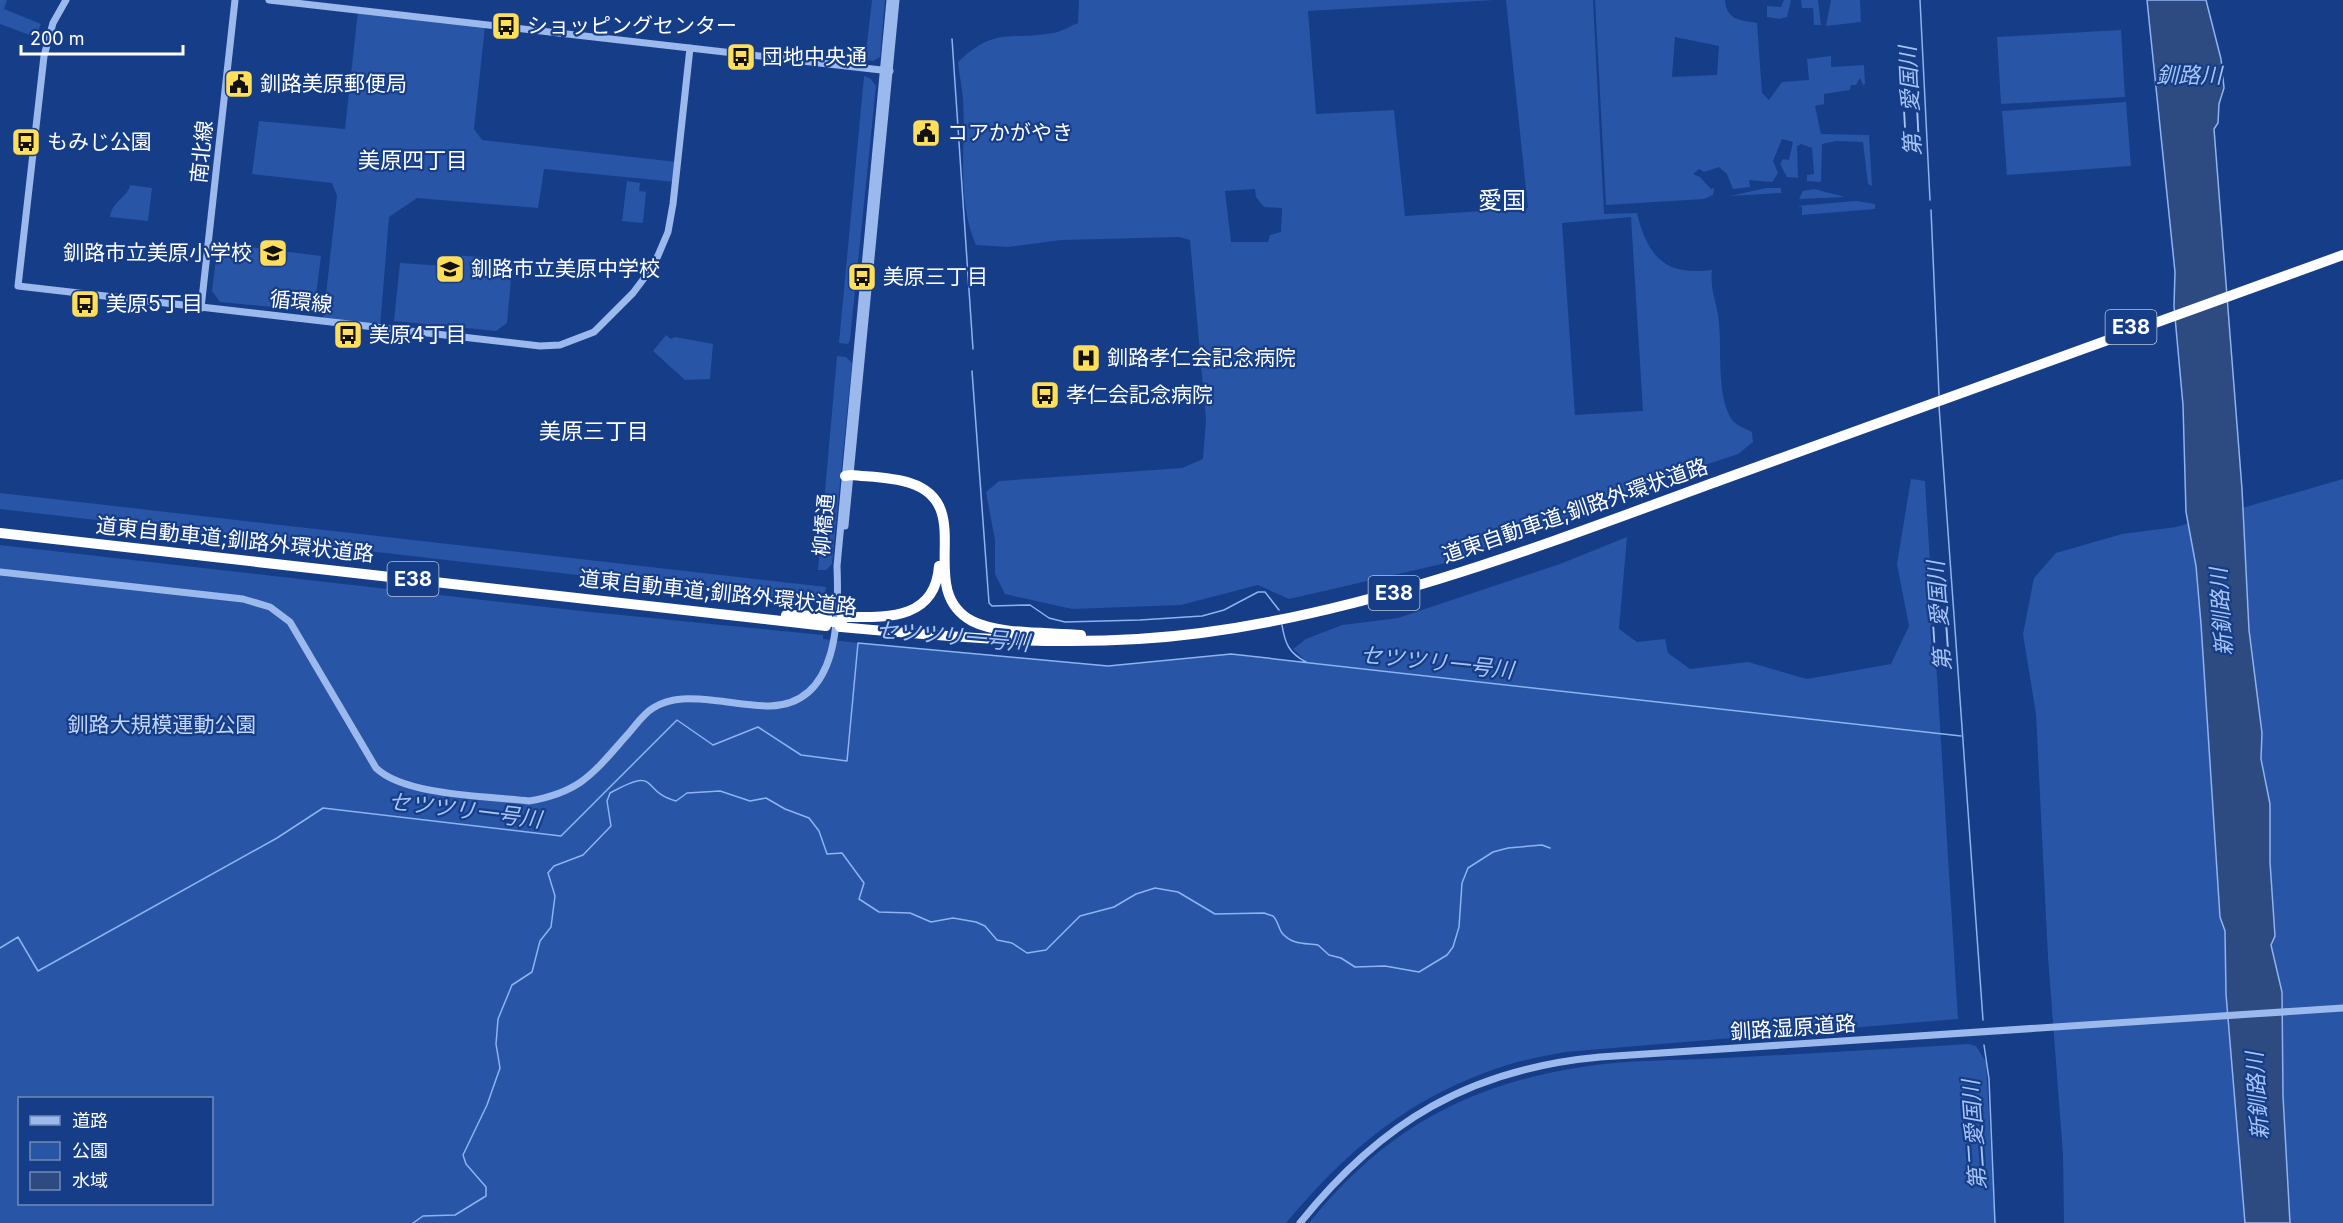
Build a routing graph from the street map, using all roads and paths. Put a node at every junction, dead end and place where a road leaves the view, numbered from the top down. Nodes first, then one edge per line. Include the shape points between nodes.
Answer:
1 (66, 0) edge
2 (235, 0) edge
3 (269, 0) edge
4 (890, 0) edge
5 (896, 0) edge
6 (690, 48) junction
7 (887, 70) junction
8 (2343, 250) edge
9 (2343, 255) edge
10 (201, 308) junction
11 (1921, 405) junction
12 (849, 477) junction
13 (0, 528) edge
14 (0, 533) edge
15 (0, 572) edge
16 (826, 621) junction
17 (841, 622) junction
18 (1081, 635) junction
19 (2343, 1008) edge
20 (1300, 1223) edge

1 - 10 street, 循環線 via 53,23 44,56 18,286
2 - 10 street, 南北線
3 - 6 street
4 - 7 street, 柳橋通
5 - 7 street, 柳橋通
6 - 7 street
6 - 10 street, 循環線 via 668,232 644,279 594,333 560,345 540,346
7 - 12 street, 柳橋通
8 - 11 highway, 道東自動車道;釧路外環状道路 / E38
9 - 11 highway, 道東自動車道;釧路外環状道路 / E38
11 - 17 highway, 道東自動車道;釧路外環状道路 / E38 via 1429,584 1315,613 1199,633 1081,642 995,640
11 - 18 highway, 道東自動車道;釧路外環状道路 / E38 via 1484,559 1371,594 1222,624
12 - 15 street, 柳橋通 via 831,656 822,677 793,701 771,706 689,698 662,703 646,714 582,783 529,801 416,788 383,775 369,759 291,622 270,607 243,598
12 - 17 highway via 917,492 931,503 941,534 936,581 917,607 894,617
12 - 18 highway via 910,483 936,500 946,534 947,594 972,621 1001,628
13 - 16 highway, 道東自動車道;釧路外環状道路 / E38
14 - 16 highway, 道東自動車道;釧路外環状道路 / E38
16 - 17 highway, 道東自動車道;釧路外環状道路 / E38, bridge
17 - 18 highway, 道東自動車道;釧路外環状道路 / E38 via 995,634
19 - 20 street, 釧路湿原道路 via 1566,1060 1515,1071 1466,1089 1393,1130 1329,1186

